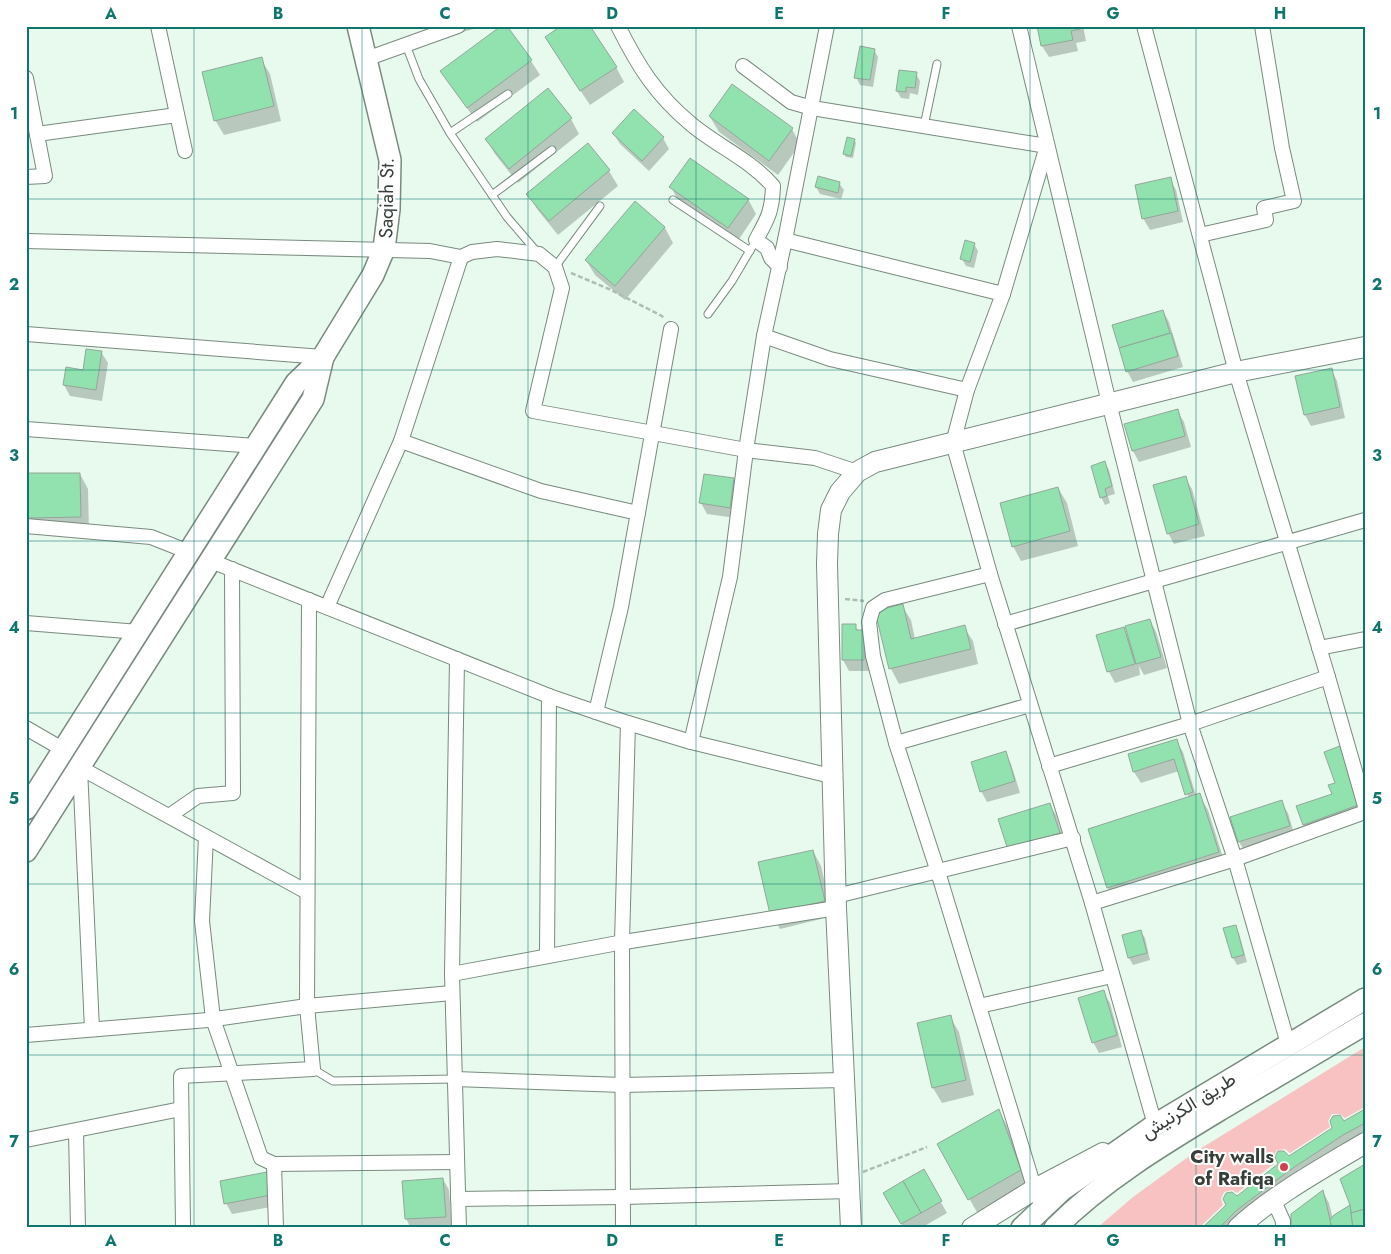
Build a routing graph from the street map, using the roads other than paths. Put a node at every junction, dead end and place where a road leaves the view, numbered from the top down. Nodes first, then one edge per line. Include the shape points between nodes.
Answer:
1 (158, 26) edge
2 (358, 26) edge
3 (458, 26) edge
4 (618, 26) edge
5 (827, 26) edge
6 (1019, 26) edge
7 (1144, 26) edge
8 (1262, 26) edge
9 (406, 45) junction
10 (366, 59) junction
11 (937, 64) dead end
12 (743, 66) dead end
13 (26, 78) edge
14 (508, 94) dead end
15 (812, 108) junction
16 (177, 114) junction
17 (924, 126) junction
18 (450, 133) junction
19 (37, 134) junction
20 (1047, 146) junction
21 (552, 150) dead end
22 (185, 151) dead end
23 (26, 177) edge
24 (492, 195) junction
25 (673, 200) dead end
26 (600, 206) dead end
27 (1200, 235) junction
28 (786, 240) junction
29 (26, 241) edge
30 (753, 245) junction
31 (384, 249) junction
32 (539, 254) junction
33 (461, 257) junction
34 (555, 266) junction
35 (780, 267) junction
36 (1003, 294) junction
37 (708, 314) dead end
38 (671, 328) road end
39 (26, 334) edge
40 (764, 336) junction
41 (1365, 347) edge
42 (323, 357) junction
43 (1236, 372) junction
44 (967, 390) junction
45 (1109, 403) junction
46 (26, 430) edge
47 (653, 433) junction
48 (401, 441) junction
49 (953, 443) junction
50 (256, 446) junction
51 (746, 450) junction
52 (857, 472) junction
53 (638, 513) junction
54 (1365, 520) edge
55 (26, 526) edge
56 (1288, 543) junction
57 (189, 552) junction
58 (210, 560) junction
59 (232, 569) junction
60 (990, 574) junction
61 (1154, 581) junction
62 (309, 600) junction
63 (327, 607) junction
64 (26, 623) edge
65 (1005, 624) junction
66 (138, 632) junction
67 (1365, 639) edge
68 (1320, 648) junction
69 (457, 659) junction
70 (1328, 677) junction
71 (550, 696) junction
72 (1030, 705) junction
73 (596, 712) junction
74 (628, 723) junction
75 (1190, 724) junction
76 (26, 728) edge
77 (691, 742) junction
78 (896, 743) junction
79 (64, 750) junction
80 (1050, 766) junction
81 (80, 767) junction
82 (831, 776) junction
83 (28, 803) edge
84 (1365, 806) edge
85 (1365, 812) edge
86 (169, 816) junction
87 (206, 837) junction
88 (1073, 838) junction
89 (26, 851) edge
90 (1235, 859) junction
91 (938, 872) junction
92 (307, 892) junction
93 (836, 902) junction
94 (1092, 903) junction
95 (622, 942) junction
96 (547, 956) junction
97 (452, 974) junction
98 (1112, 976) junction
99 (452, 993) junction
100 (1365, 999) edge
101 (307, 1006) junction
102 (978, 1006) junction
103 (213, 1019) junction
104 (1365, 1024) edge
105 (92, 1028) junction
106 (26, 1035) edge
107 (1288, 1044) junction
108 (313, 1069) junction
109 (232, 1073) junction
110 (455, 1079) junction
111 (844, 1080) junction
112 (623, 1086) junction
113 (181, 1109) junction
114 (1155, 1125) junction
115 (76, 1131) junction
116 (26, 1140) edge
117 (1365, 1143) edge
118 (457, 1162) junction
119 (274, 1164) junction
120 (850, 1184) junction
121 (1035, 1189) junction
122 (623, 1197) junction
123 (458, 1199) junction
124 (1274, 1200) junction
125 (1041, 1210) junction
126 (78, 1228) edge
127 (182, 1228) edge
128 (276, 1228) edge
129 (459, 1228) edge
130 (623, 1228) edge
131 (852, 1228) edge
132 (972, 1228) edge
133 (1022, 1228) edge
134 (1054, 1228) edge
135 (1238, 1228) edge
136 (1283, 1228) edge

1 - 16 street
2 - 10 main road, Saqiah St.
3 - 9 street
4 - 30 street via 636,63 660,96 691,125 763,174 773,186 773,206
5 - 15 street
6 - 20 street
7 - 27 street
8 - 27 street via 1294,201 1264,208 1266,220
9 - 10 street
9 - 18 lane via 419,79
10 - 31 main road, Saqiah St. via 390,160
11 - 17 lane
12 - 15 street via 790,102
13 - 19 street
14 - 18 lane
15 - 17 street
15 - 28 street
16 - 19 street
16 - 22 street
17 - 20 street
18 - 24 lane
19 - 23 street via 45,176
20 - 36 street
20 - 45 street
21 - 24 lane
24 - 32 lane
25 - 30 lane
26 - 34 lane
27 - 43 street
28 - 35 street
28 - 36 street
29 - 31 street
30 - 35 street via 767,248
30 - 37 lane via 732,282
31 - 33 street via 430,251
31 - 42 main road, Saqiah St. via 373,275
32 - 33 street via 497,249
32 - 34 street
33 - 48 street
34 - 47 street via 562,288 533,411
35 - 40 street
36 - 44 street
38 - 47 street
39 - 42 street
40 - 44 street via 830,359
40 - 51 street
41 - 43 street
42 - 50 main road via 296,383
42 - 58 main road via 313,399
43 - 45 street
43 - 56 street
44 - 49 street
45 - 49 street
45 - 61 street
46 - 50 street
47 - 51 street
47 - 53 street
48 - 53 street via 541,492
48 - 63 street
49 - 52 street via 875,462
49 - 60 street
50 - 57 main road
51 - 52 street via 815,458
51 - 77 street via 730,577
52 - 82 street via 840,492 831,510 828,541
53 - 73 street via 621,607
54 - 56 street
55 - 57 street via 151,537
56 - 61 street
56 - 68 street
57 - 66 main road
58 - 59 street
58 - 81 main road
59 - 62 street
59 - 86 street via 233,793 198,796
60 - 65 street
60 - 78 street via 885,600 873,608 869,622 873,656
61 - 65 street
61 - 75 street
62 - 63 street
62 - 92 street
63 - 69 street
64 - 66 street
65 - 72 street
66 - 79 main road
67 - 68 street
68 - 70 street
69 - 71 street
69 - 97 street
70 - 75 street
70 - 84 street
71 - 73 street
71 - 96 street
72 - 78 street
72 - 80 street
73 - 74 street
74 - 77 street
74 - 95 street
75 - 80 street
75 - 90 street
76 - 79 street
77 - 82 street
78 - 91 street
79 - 83 main road
80 - 88 street
81 - 86 street
81 - 89 main road
81 - 105 street
82 - 93 street
85 - 90 street
86 - 87 street
87 - 92 street
87 - 103 street via 202,921
88 - 91 street
88 - 94 street
90 - 94 street
90 - 107 street
91 - 93 street
91 - 102 street
92 - 101 street
93 - 95 street
93 - 111 street
94 - 98 street
95 - 96 street
95 - 112 street
96 - 97 street
97 - 99 street
98 - 102 street
98 - 114 street
99 - 101 street
99 - 110 street
100 - 107 main road, طريق الكرنيش
101 - 103 street
101 - 108 street
102 - 121 street
103 - 105 street
103 - 109 street
104 - 134 main road, طريق الكرنيش via 1163,1144 1087,1199
105 - 106 street
107 - 114 main road, طريق الكرنيش
108 - 109 street
108 - 110 lane via 333,1080
109 - 113 street via 181,1076
109 - 119 street via 261,1158
110 - 112 street
110 - 118 street
111 - 112 street
111 - 120 street
112 - 122 street
113 - 115 street
113 - 127 street
114 - 121 street
114 - 125 main road, طريق الكرنيش via 1062,1190
115 - 116 street
115 - 126 street
117 - 124 street
118 - 119 street
118 - 123 street
119 - 128 street
120 - 122 street
120 - 131 street
121 - 125 street
121 - 132 street
122 - 123 street
122 - 130 street
123 - 129 street
124 - 135 street
124 - 136 street
125 - 133 main road, طريق الكرنيش

